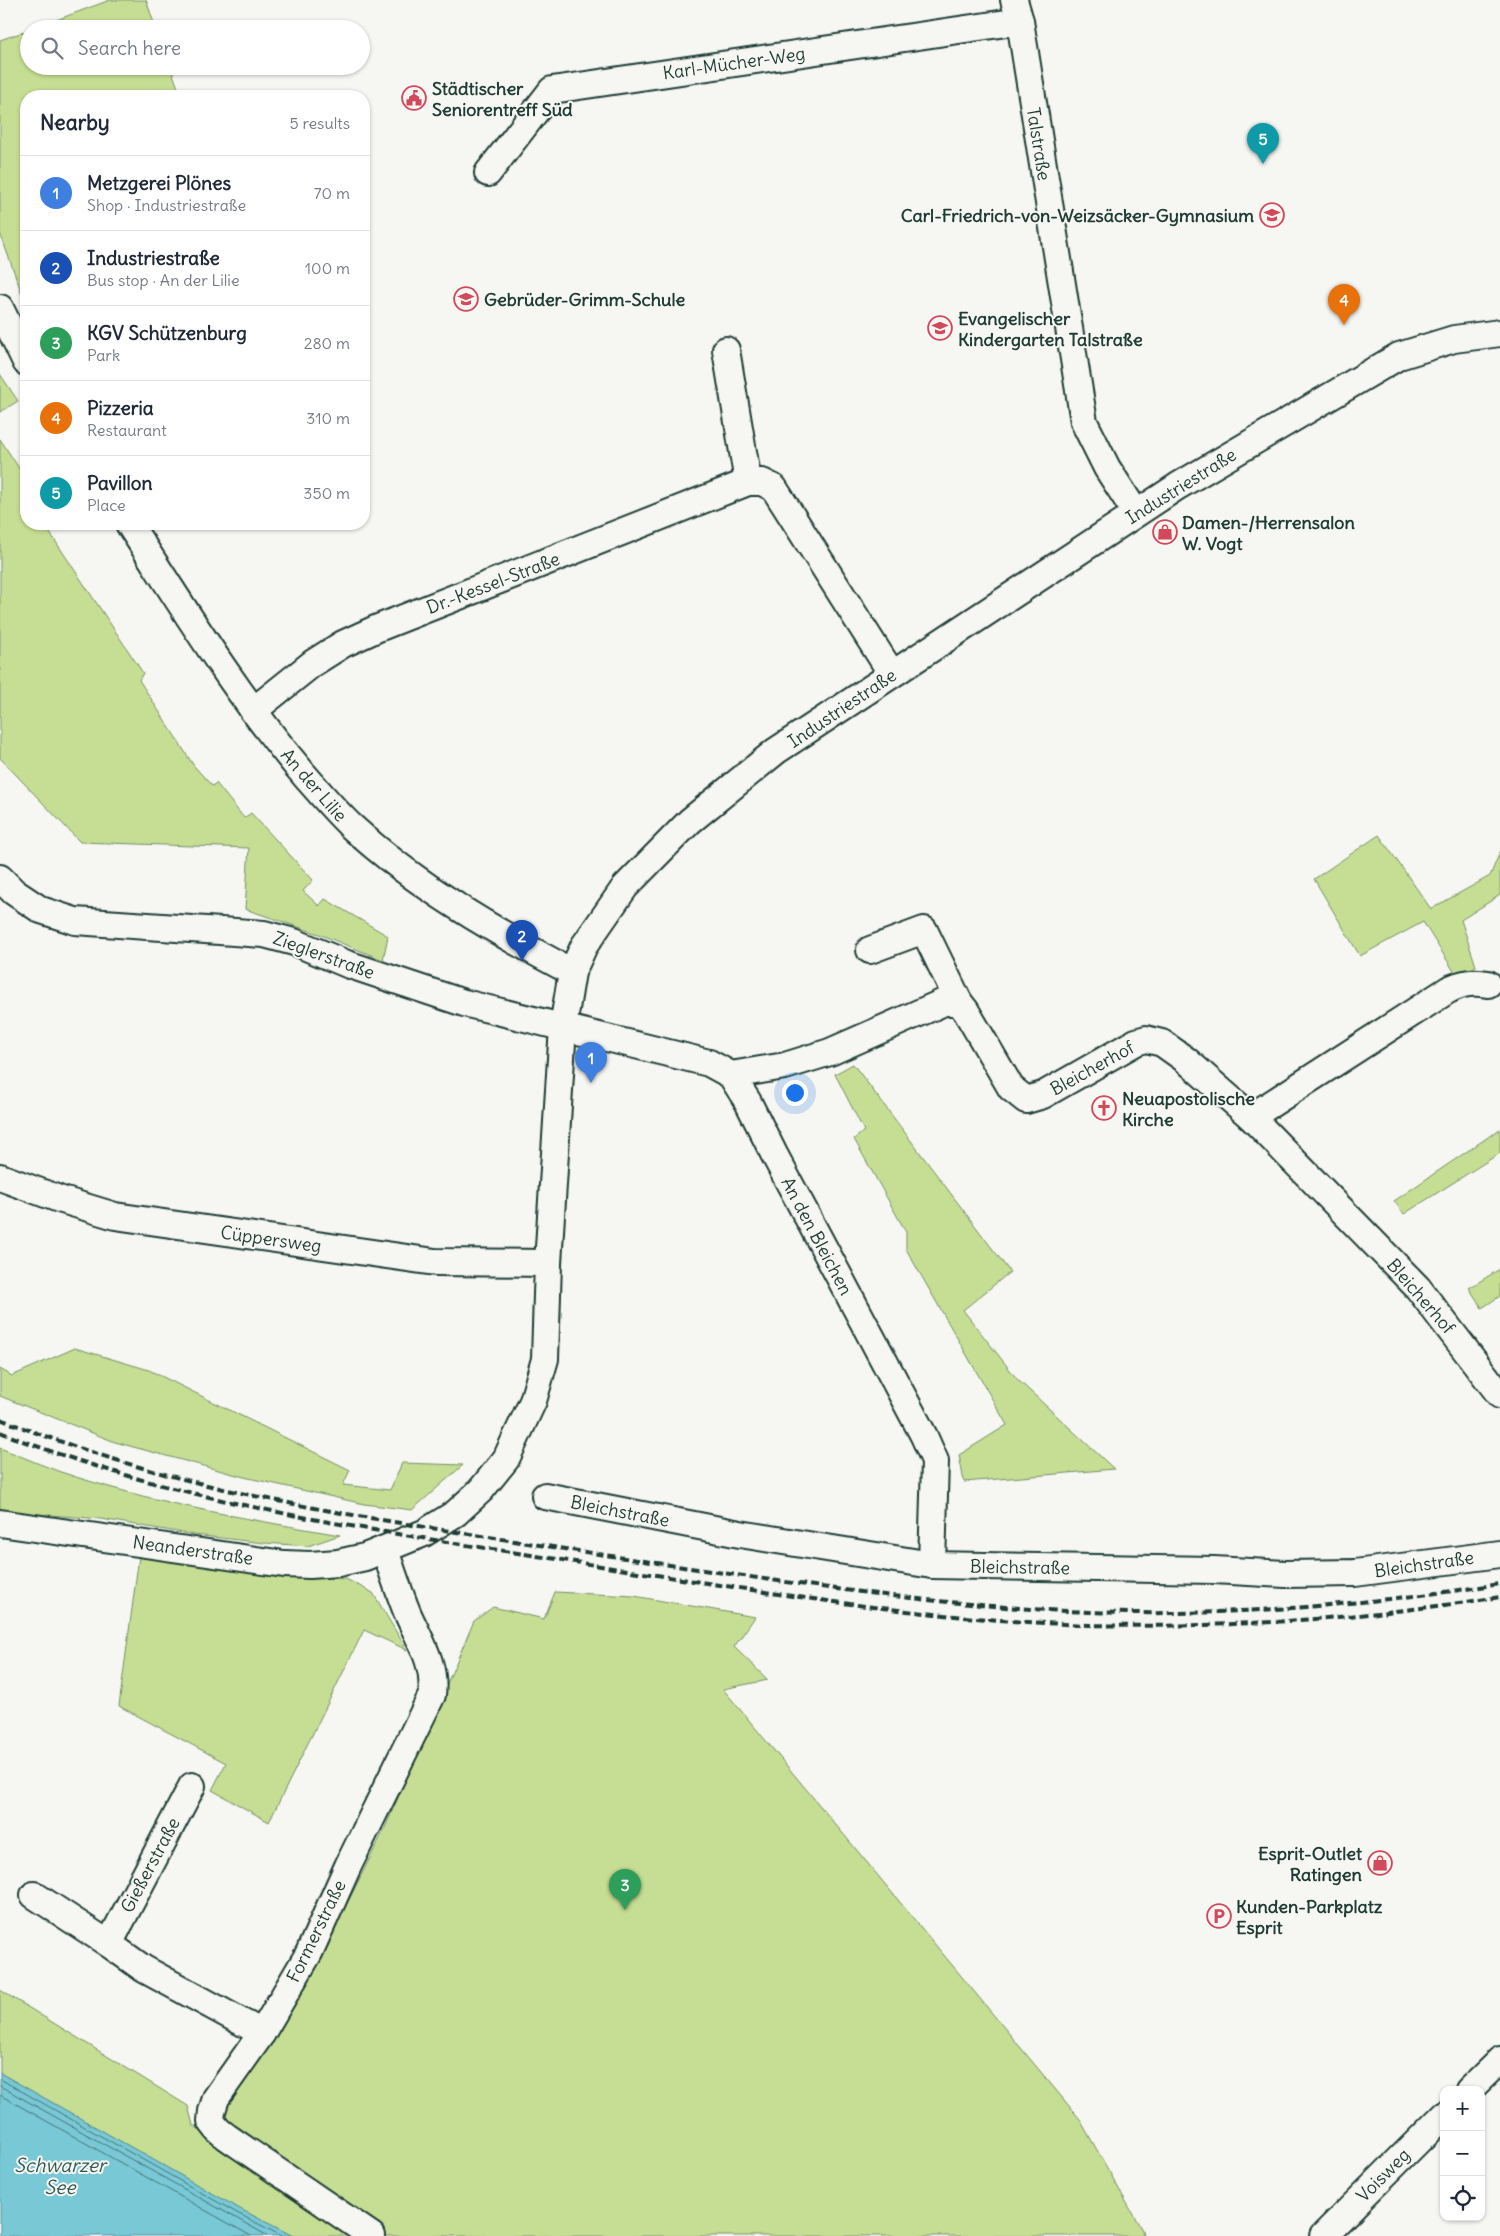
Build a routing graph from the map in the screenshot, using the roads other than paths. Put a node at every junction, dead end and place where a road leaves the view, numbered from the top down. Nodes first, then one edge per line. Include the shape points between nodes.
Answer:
1 (1017, 10) edge
2 (488, 173) dead end
3 (0, 308) edge
4 (1500, 333) edge
5 (20, 350) edge
6 (726, 350) dead end
7 (748, 482) junction
8 (1136, 513) junction
9 (133, 530) edge
10 (892, 674) junction
11 (253, 711) junction
12 (5, 892) edge
13 (870, 950) dead end
14 (572, 972) junction
15 (1488, 984) dead end
16 (958, 1002) junction
17 (563, 1027) junction
18 (731, 1075) junction
19 (1251, 1117) junction
20 (0, 1177) edge
21 (548, 1263) junction
22 (1500, 1395) edge
23 (545, 1496) dead end
24 (0, 1523) edge
25 (385, 1550) junction
26 (1500, 1554) edge
27 (932, 1566) junction
28 (192, 1786) dead end
29 (34, 1895) dead end
30 (109, 1944) junction
31 (262, 2033) junction
32 (1500, 2060) edge
33 (1473, 2086) edge
34 (1440, 2118) edge
35 (372, 2236) edge
36 (1323, 2236) edge

1 - 2 street, Karl-Mücher-Weg via 552,90
1 - 8 street, Talstraße via 1084,422 1107,468
3 - 5 street
4 - 8 street, Industriestraße via 1454,338 1399,356
6 - 7 street
7 - 10 street via 762,482 774,488
7 - 11 street, Dr.-Kessel-Straße via 343,644 313,663
8 - 10 street, Industriestraße
9 - 11 street, An der Lilie
10 - 14 street, Industriestraße via 776,751 690,821 625,887 584,946
11 - 14 street, An der Lilie via 351,826 393,862 465,913
12 - 17 street, Zieglerstraße via 41,910 75,921 264,934 464,1003
13 - 16 street, Bleicherhof via 924,930
14 - 17 street, Industriestraße
15 - 19 street via 1461,983 1448,990
16 - 18 street via 933,1006 830,1052 784,1066
16 - 19 street, Bleicherhof via 1011,1088 1026,1100 1043,1095 1146,1039 1162,1043 1186,1060
17 - 18 street, An den Bleichen via 709,1063
17 - 21 street, Industriestraße
18 - 27 street, An den Bleichen via 935,1462
19 - 22 street, Bleicherhof via 1418,1288
20 - 21 street, Cüppersweg via 115,1216 435,1262
21 - 25 street, Industriestraße via 545,1359 533,1401 506,1459 482,1490 456,1513 424,1533
23 - 27 street, Bleichstraße via 740,1534
24 - 25 street, Neanderstraße via 284,1564 338,1563
25 - 31 street, Formerstraße via 430,1661 434,1679 432,1695 309,1953
26 - 27 street, Bleichstraße via 1355,1573
28 - 30 street, Gießerstraße
29 - 30 street
30 - 31 street via 144,1969
31 - 35 street, Formerstraße via 216,2098 211,2121 218,2130
32 - 33 street
34 - 36 street, Voisweg

